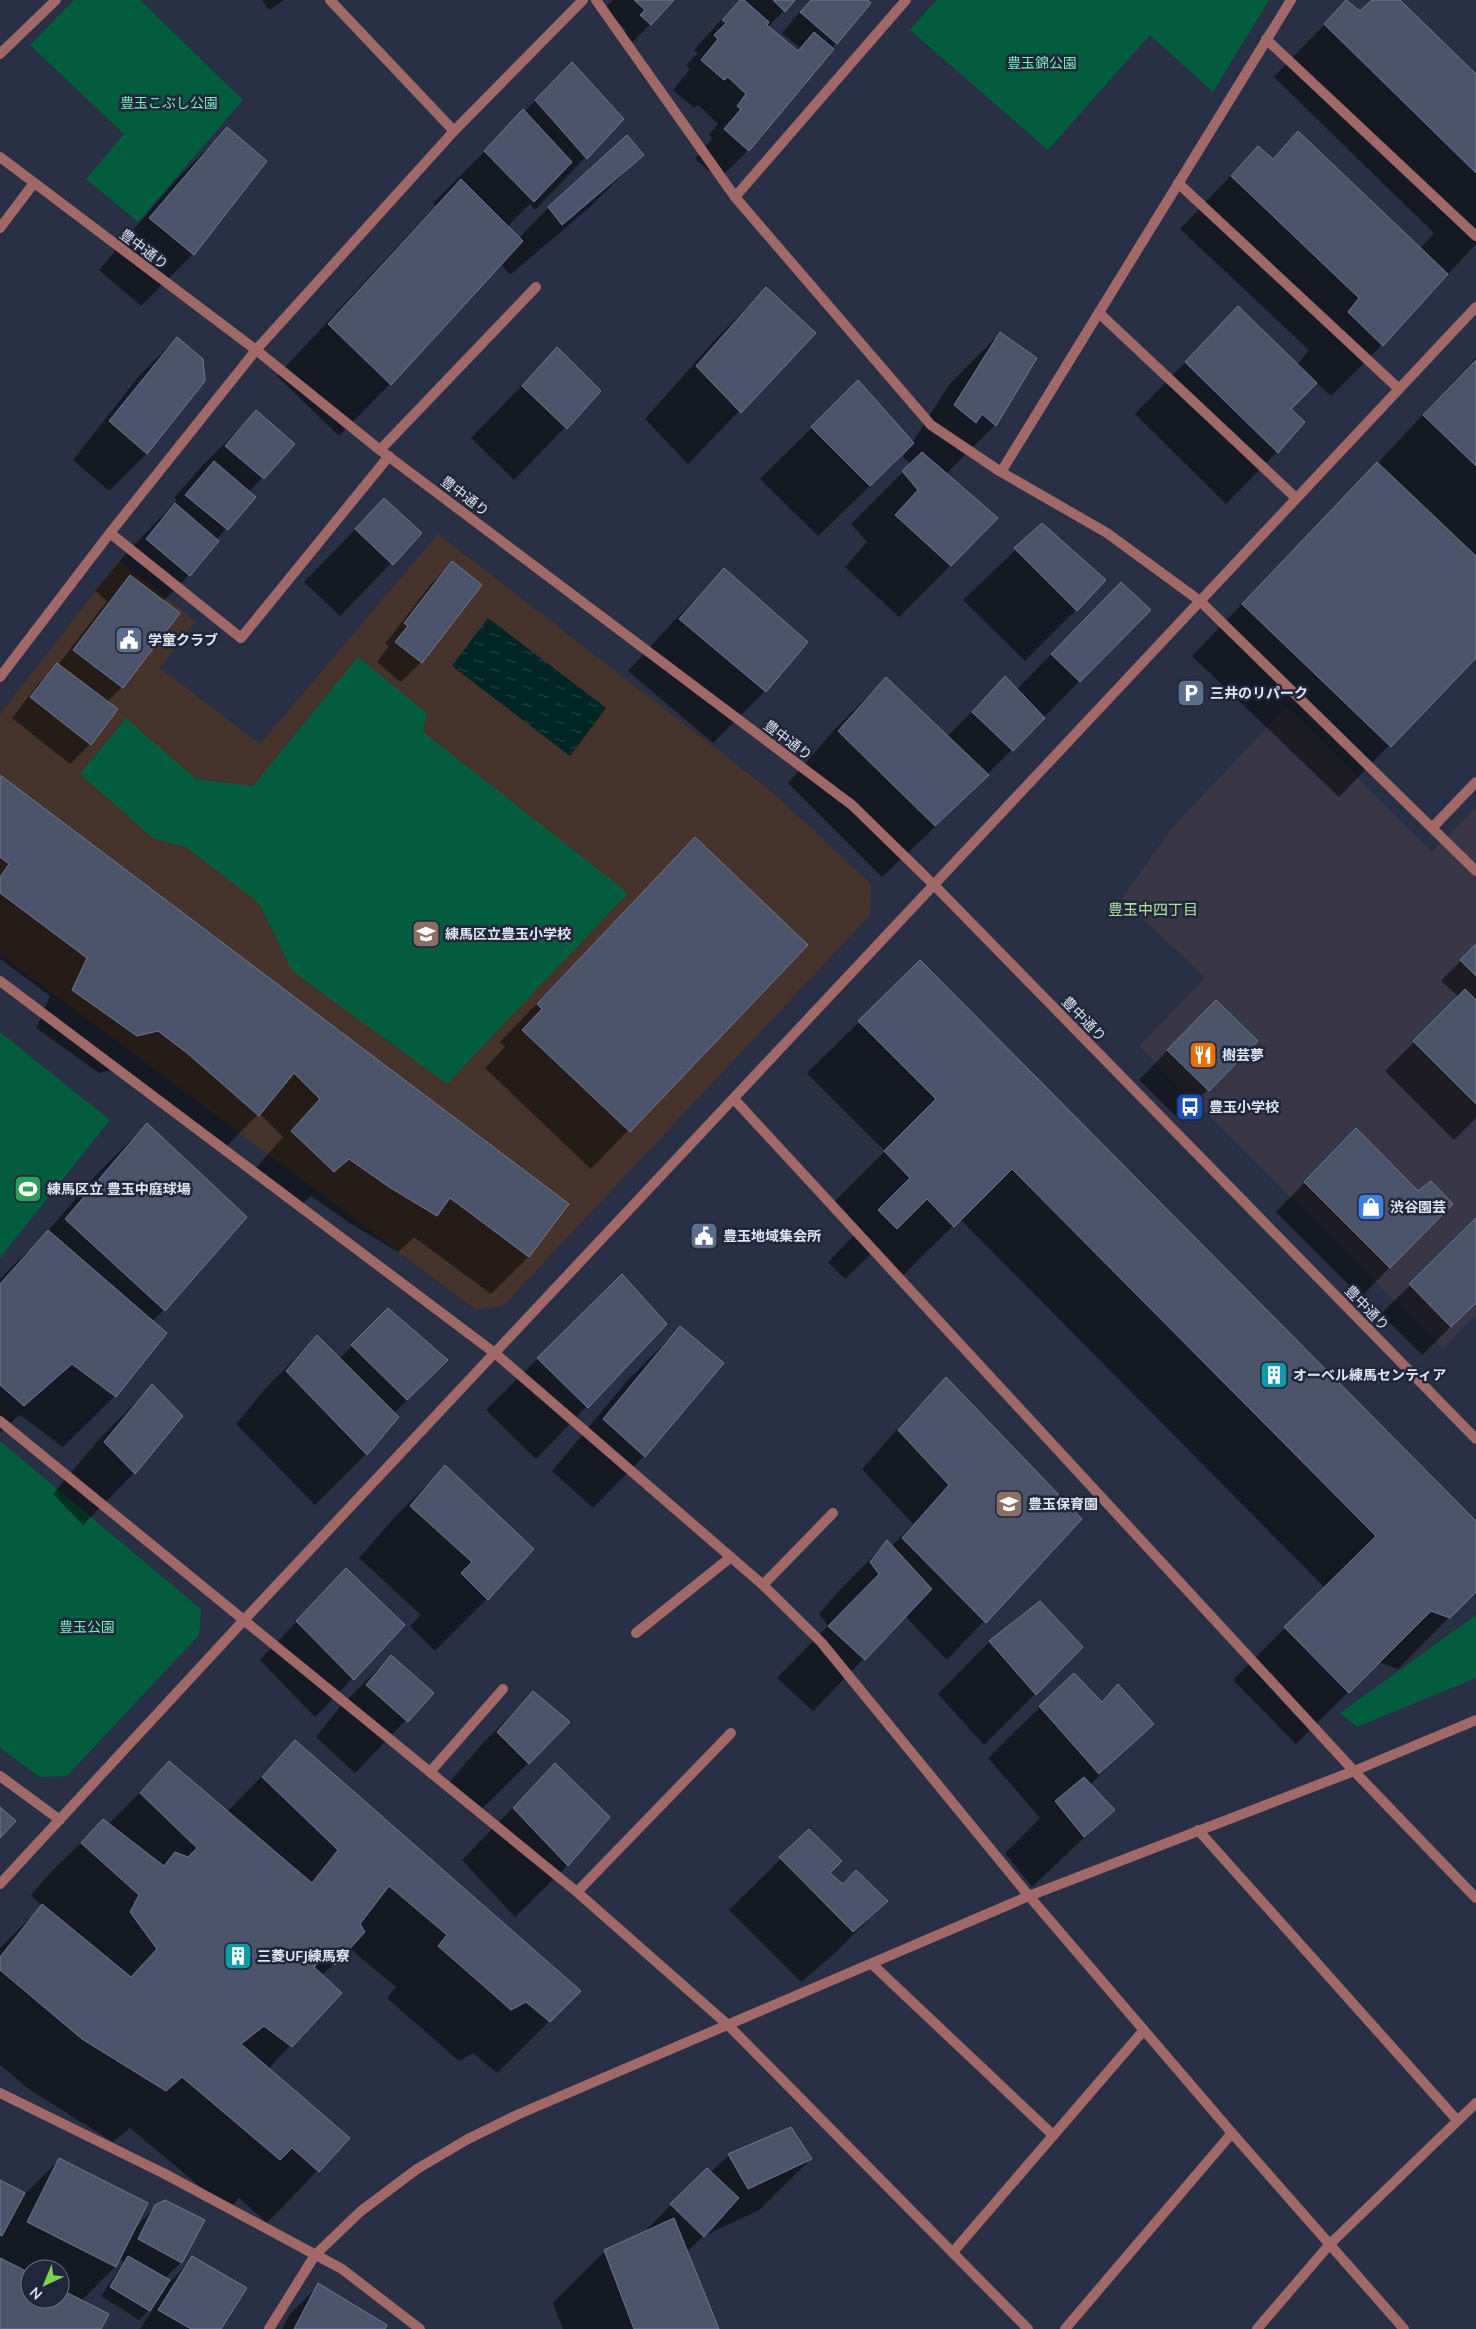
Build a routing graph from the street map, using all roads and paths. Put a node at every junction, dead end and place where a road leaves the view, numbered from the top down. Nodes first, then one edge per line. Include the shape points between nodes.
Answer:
1 (56, 0) edge
2 (330, 0) edge
3 (583, 0) edge
4 (596, 0) edge
5 (906, 0) edge
6 (1291, 0) edge
7 (1266, 39) junction
8 (0, 54) edge
9 (454, 131) junction
10 (0, 157) edge
11 (1178, 183) junction
12 (34, 184) junction
13 (735, 197) junction
14 (0, 228) edge
15 (1476, 236) edge
16 (536, 287) dead end
17 (1476, 307) edge
18 (1098, 313) junction
19 (256, 350) junction
20 (1399, 389) junction
21 (380, 450) junction
22 (389, 456) junction
23 (1002, 472) junction
24 (1296, 498) junction
25 (110, 533) junction
26 (1200, 601) junction
27 (0, 677) edge
28 (1476, 782) edge
29 (1432, 828) junction
30 (1476, 871) edge
31 (934, 885) junction
32 (0, 981) edge
33 (734, 1099) junction
34 (496, 1354) junction
35 (0, 1421) edge
36 (1476, 1439) edge
37 (833, 1513) dead end
38 (731, 1557) junction
39 (762, 1585) junction
40 (245, 1619) junction
41 (636, 1633) dead end
42 (503, 1689) dead end
43 (1476, 1720) edge
44 (731, 1733) dead end
45 (1354, 1771) junction
46 (430, 1772) junction
47 (0, 1776) edge
48 (60, 1820) junction
49 (1198, 1830) junction
50 (0, 1884) edge
51 (576, 1892) junction
52 (1029, 1896) junction
53 (1476, 1898) edge
54 (872, 1964) junction
55 (728, 2025) junction
56 (1144, 2030) junction
57 (0, 2093) edge
58 (1476, 2102) edge
59 (1457, 2120) junction
60 (1232, 2133) junction
61 (1053, 2135) junction
62 (1330, 2244) junction
63 (953, 2252) junction
64 (315, 2255) junction
65 (269, 2329) edge
66 (420, 2329) edge
67 (1028, 2329) edge
68 (1065, 2329) edge
69 (1257, 2329) edge
70 (1404, 2329) edge

1 - 8 street
2 - 9 street
3 - 9 street
4 - 13 street
5 - 13 street
6 - 7 street
7 - 11 street
7 - 15 street
9 - 19 street
10 - 12 street, 豊中通り
11 - 18 street
11 - 20 street
12 - 14 street
12 - 19 street, 豊中通り
13 - 23 street via 931,425
16 - 21 street
17 - 20 street
18 - 23 street
18 - 24 street
19 - 21 street, 豊中通り
19 - 25 street
20 - 24 street
21 - 22 street, 豊中通り
22 - 25 street via 241,638
22 - 31 street, 豊中通り via 852,805
23 - 26 street via 1107,533
24 - 26 street
25 - 27 street
26 - 29 street
26 - 31 street
28 - 29 street
29 - 30 street
31 - 33 street
31 - 36 street, 豊中通り
32 - 34 street
33 - 34 street
33 - 45 street
34 - 38 street
34 - 40 street
35 - 40 street
37 - 39 street
38 - 39 street
38 - 41 street
39 - 52 street via 822,1642
40 - 46 street
40 - 48 street
42 - 46 street
43 - 45 street
44 - 51 street
45 - 49 street
45 - 53 street
46 - 51 street
47 - 48 street
48 - 50 street
49 - 52 street
49 - 59 street
51 - 55 street
52 - 54 street
52 - 56 street
54 - 55 street
54 - 61 street
55 - 63 street
55 - 64 street via 468,2139 417,2169 361,2211
56 - 60 street
56 - 61 street
57 - 64 street via 165,2174
58 - 59 street
59 - 62 street
60 - 62 street
60 - 68 street
61 - 63 street
62 - 69 street
62 - 70 street
63 - 67 street
64 - 65 street
64 - 66 street via 342,2270

